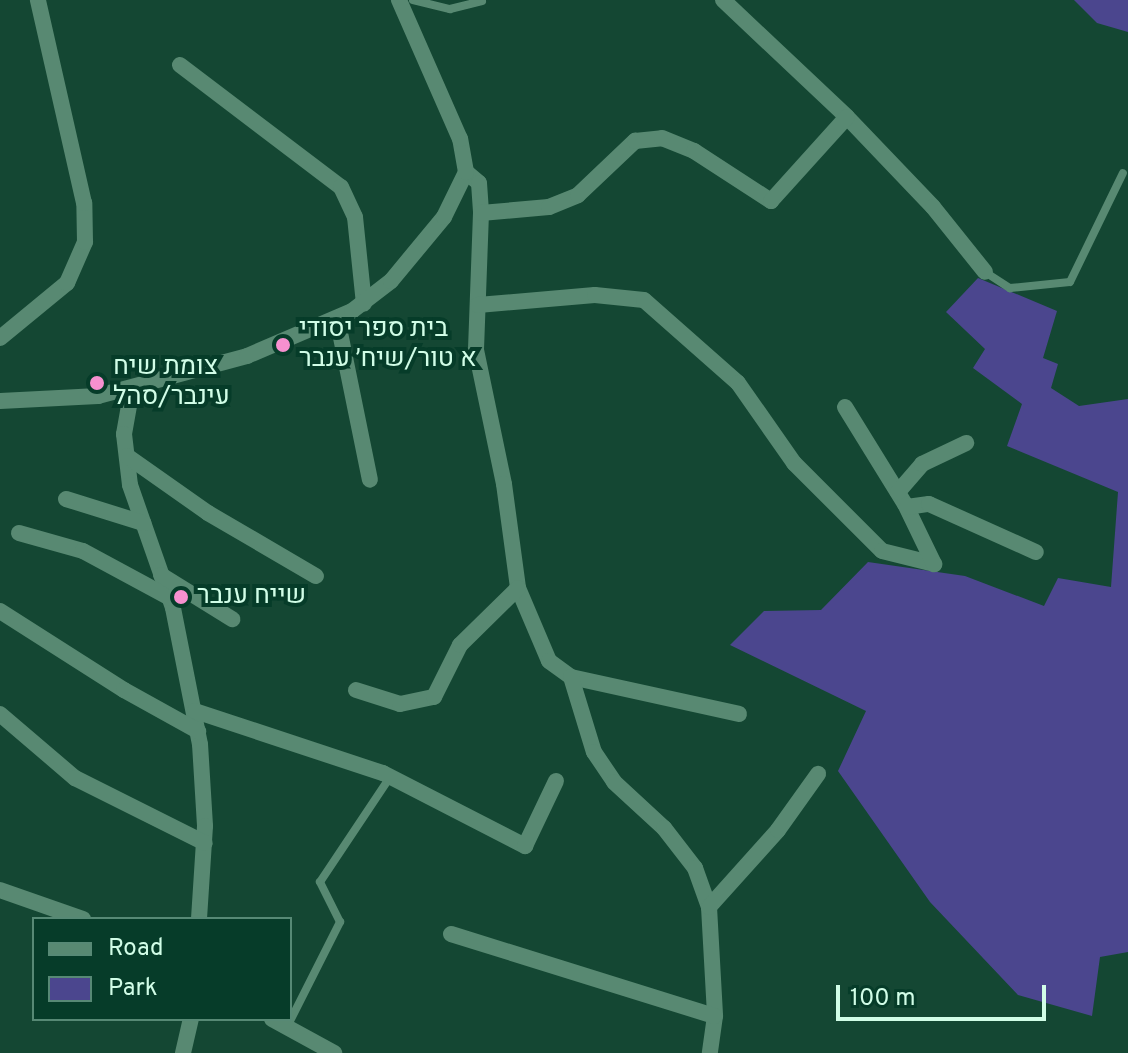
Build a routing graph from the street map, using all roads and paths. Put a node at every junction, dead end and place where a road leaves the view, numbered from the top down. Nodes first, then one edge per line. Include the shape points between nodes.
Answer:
1 (38, 0) edge
2 (399, 0) edge
3 (413, 0) edge
4 (723, 0) edge
5 (482, 1) edge
6 (180, 65) dead end
7 (847, 117) junction
8 (466, 172) junction
9 (1123, 173) dead end
10 (481, 213) junction
11 (985, 272) joint
12 (364, 304) junction
13 (478, 305) junction
14 (337, 318) junction
15 (0, 338) edge
16 (132, 389) junction
17 (0, 401) edge
18 (845, 407) dead end
19 (966, 443) dead end
20 (127, 456) junction
21 (370, 480) dead end
22 (898, 492) junction
23 (66, 499) dead end
24 (907, 507) junction
25 (143, 523) junction
26 (19, 533) dead end
27 (1036, 552) dead end
28 (161, 575) junction
29 (316, 576) dead end
30 (518, 588) junction
31 (170, 598) junction
32 (0, 611) edge
33 (232, 619) dead end
34 (571, 677) junction
35 (356, 690) dead end
36 (195, 711) junction
37 (0, 714) edge
38 (739, 714) dead end
39 (198, 731) junction
40 (818, 774) dead end
41 (390, 776) junction
42 (556, 781) dead end
43 (205, 843) junction
44 (0, 890) edge
45 (709, 907) junction
46 (77, 917) edge
47 (199, 917) edge
48 (451, 934) dead end
49 (292, 1001) edge
50 (715, 1016) junction
51 (191, 1021) edge
52 (279, 1023) edge
53 (183, 1053) edge
54 (334, 1053) edge
55 (710, 1053) edge

1 - 15 street via 84,203 85,242 67,283
2 - 8 street via 460,139
3 - 5 lane via 450,9
4 - 7 street
6 - 12 street via 341,187 355,217
7 - 10 street via 771,201 694,151 662,138 635,141 578,195 549,207
7 - 11 street via 933,207
8 - 10 street via 479,183
8 - 12 street via 424,245
9 - 11 lane via 1070,282 1010,288
10 - 13 street
12 - 14 street
13 - 24 street via 595,295 644,300 738,383 794,463 882,551 934,564
13 - 30 street via 476,350 504,484
14 - 16 street via 247,356
14 - 21 street
16 - 17 street
16 - 20 street via 124,434
18 - 22 street
19 - 22 street via 922,464
20 - 25 street
20 - 29 street via 208,513
22 - 24 street
23 - 25 street
24 - 27 street via 929,504
25 - 28 street
26 - 31 street via 83,551
28 - 31 street
28 - 33 street
30 - 34 street via 549,661
30 - 35 street via 460,645 434,697 400,704
31 - 36 street
32 - 39 street
34 - 38 street
34 - 45 street via 594,752 614,782 664,828 695,868
36 - 39 street
36 - 41 street
37 - 43 street via 75,778
39 - 43 street
40 - 45 street via 778,830
41 - 42 street via 525,846
41 - 49 lane via 320,882 340,922
43 - 47 street
44 - 46 street
45 - 50 street
48 - 50 street
50 - 55 street
51 - 53 street
52 - 54 street

